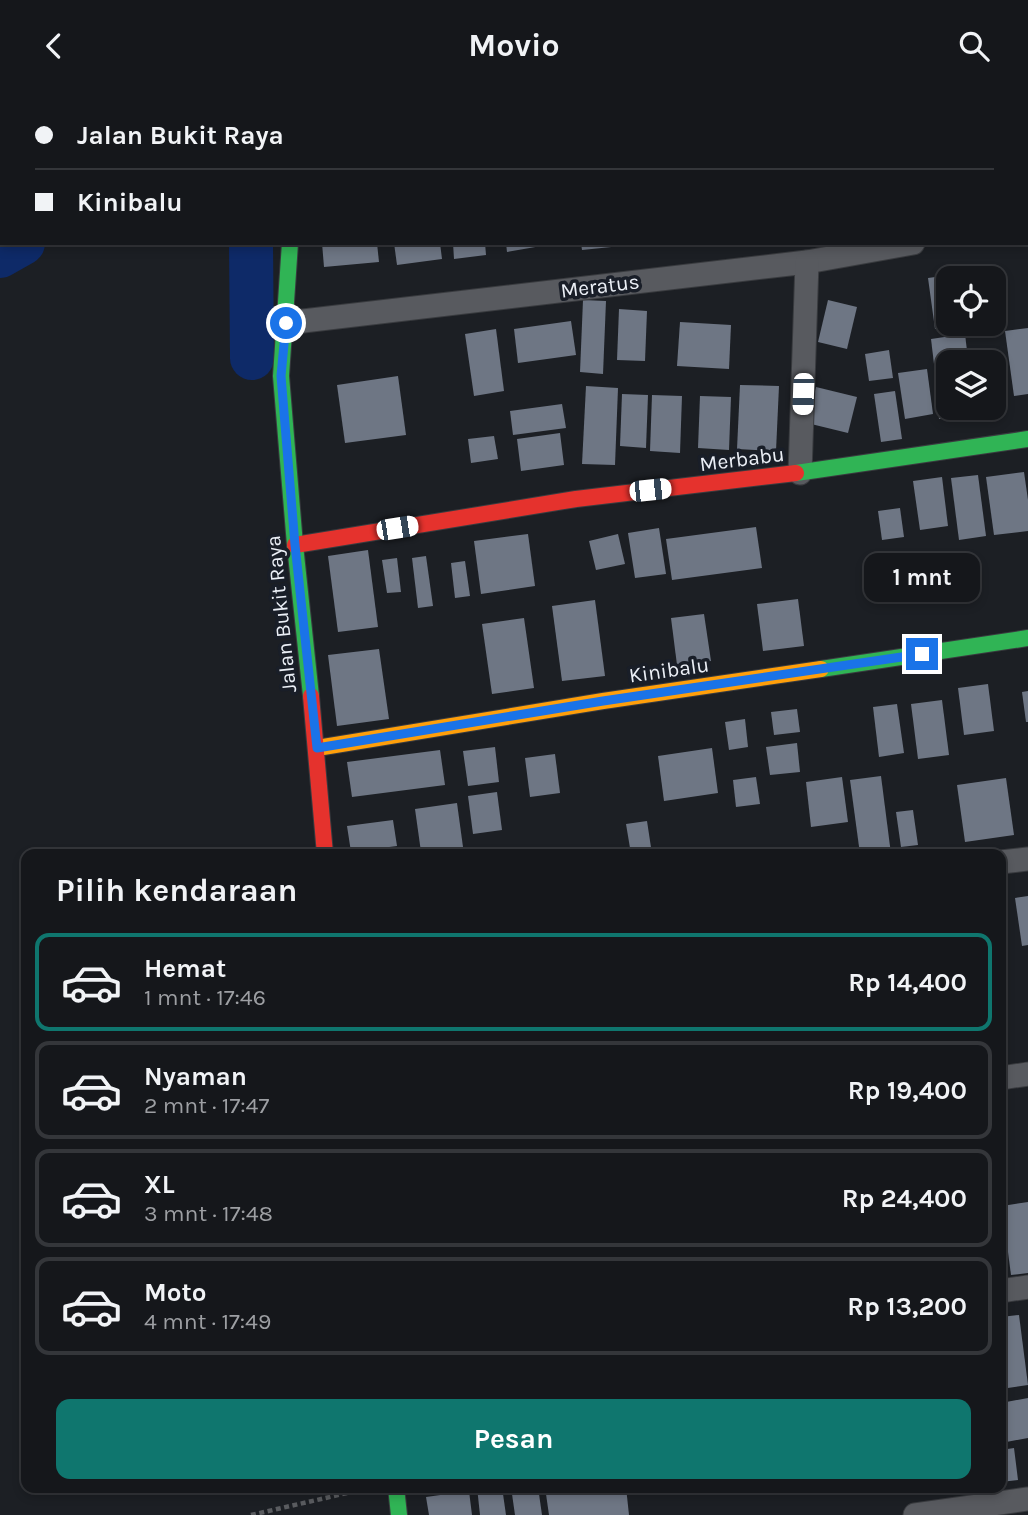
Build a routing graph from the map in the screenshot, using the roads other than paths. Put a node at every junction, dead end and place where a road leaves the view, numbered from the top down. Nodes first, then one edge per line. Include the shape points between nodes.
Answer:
1 (290, 245) edge
2 (898, 245) edge
3 (807, 262) junction
4 (286, 323) junction
5 (1028, 439) edge
6 (800, 473) junction
7 (295, 545) junction
8 (1028, 638) edge
9 (317, 748) junction
10 (325, 849) edge
11 (1028, 859) edge
12 (1006, 861) edge
13 (1028, 1074) edge
14 (1006, 1077) edge
15 (1028, 1287) edge
16 (1006, 1290) edge
17 (397, 1493) edge
18 (1028, 1499) edge
19 (399, 1515) edge
20 (915, 1515) edge

1 - 4 street, Jalan Bukit Raya
2 - 3 street, Meratus
3 - 4 street, Meratus
3 - 6 street
4 - 7 street, Jalan Bukit Raya via 281,376
5 - 6 street, Merbabu
6 - 7 street, Merbabu via 576,499
7 - 9 street, Jalan Bukit Raya
8 - 9 street, Kinibalu
9 - 10 street, Jalan Bukit Raya
11 - 12 street
13 - 14 street
15 - 16 street
17 - 19 street
18 - 20 street

